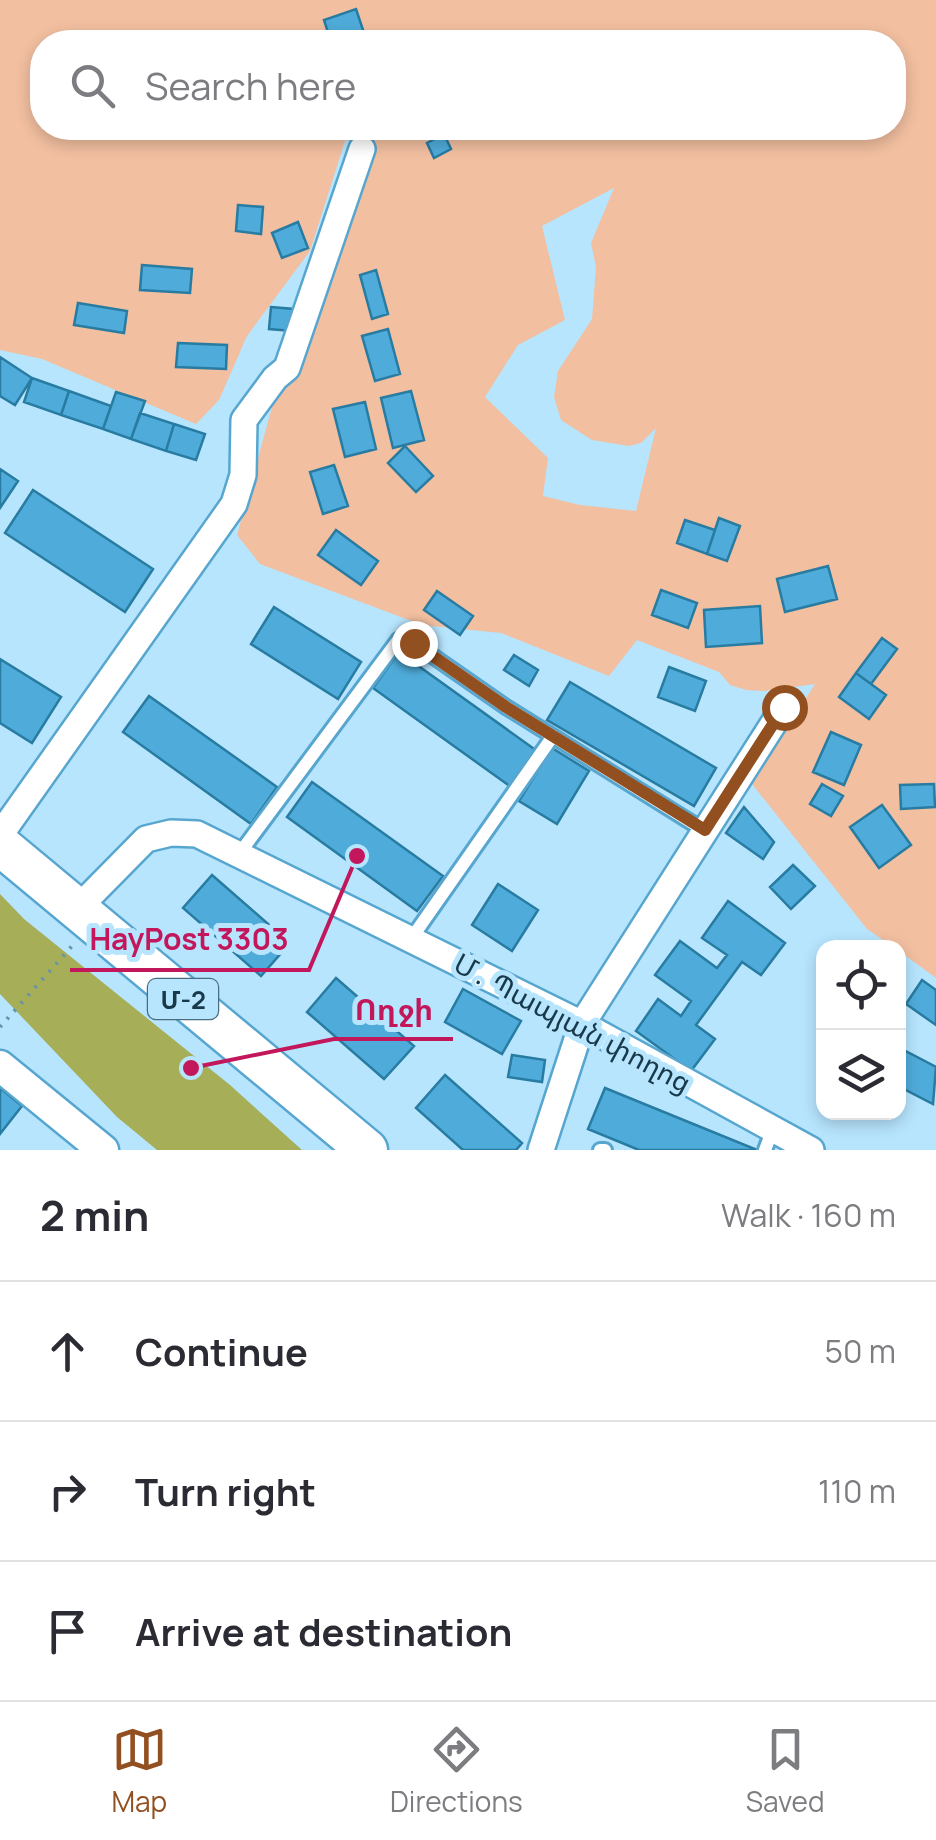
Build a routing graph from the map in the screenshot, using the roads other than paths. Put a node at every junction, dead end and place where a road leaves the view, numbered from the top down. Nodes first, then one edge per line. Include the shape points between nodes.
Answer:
1 (362, 148) dead end
2 (784, 707) dead end
3 (553, 736) junction
4 (705, 830) junction
5 (0, 835) edge
6 (0, 846) edge
7 (238, 854) junction
8 (79, 923) junction
9 (411, 939) junction
10 (582, 1024) junction
11 (0, 1066) edge
12 (769, 1140) edge
13 (103, 1150) edge
14 (367, 1150) edge
15 (541, 1150) edge
16 (811, 1150) edge

1 - 5 street via 287,368 244,420 244,475 234,504
2 - 4 street
3 - 4 lane
3 - 7 lane via 414,643 398,640
3 - 9 lane
4 - 10 street
6 - 8 highway, Մ-2
7 - 8 street, Մ․ Պապյան փողոց via 198,834 146,839
7 - 9 street, Մ․ Պապյան փողոց
8 - 14 highway, Մ-2
9 - 10 street, Մ․ Պապյան փողոց
10 - 12 street, Մ․ Պապյան փողոց
10 - 15 street
11 - 13 street
12 - 16 street, Մ․ Պապյան փողոց

